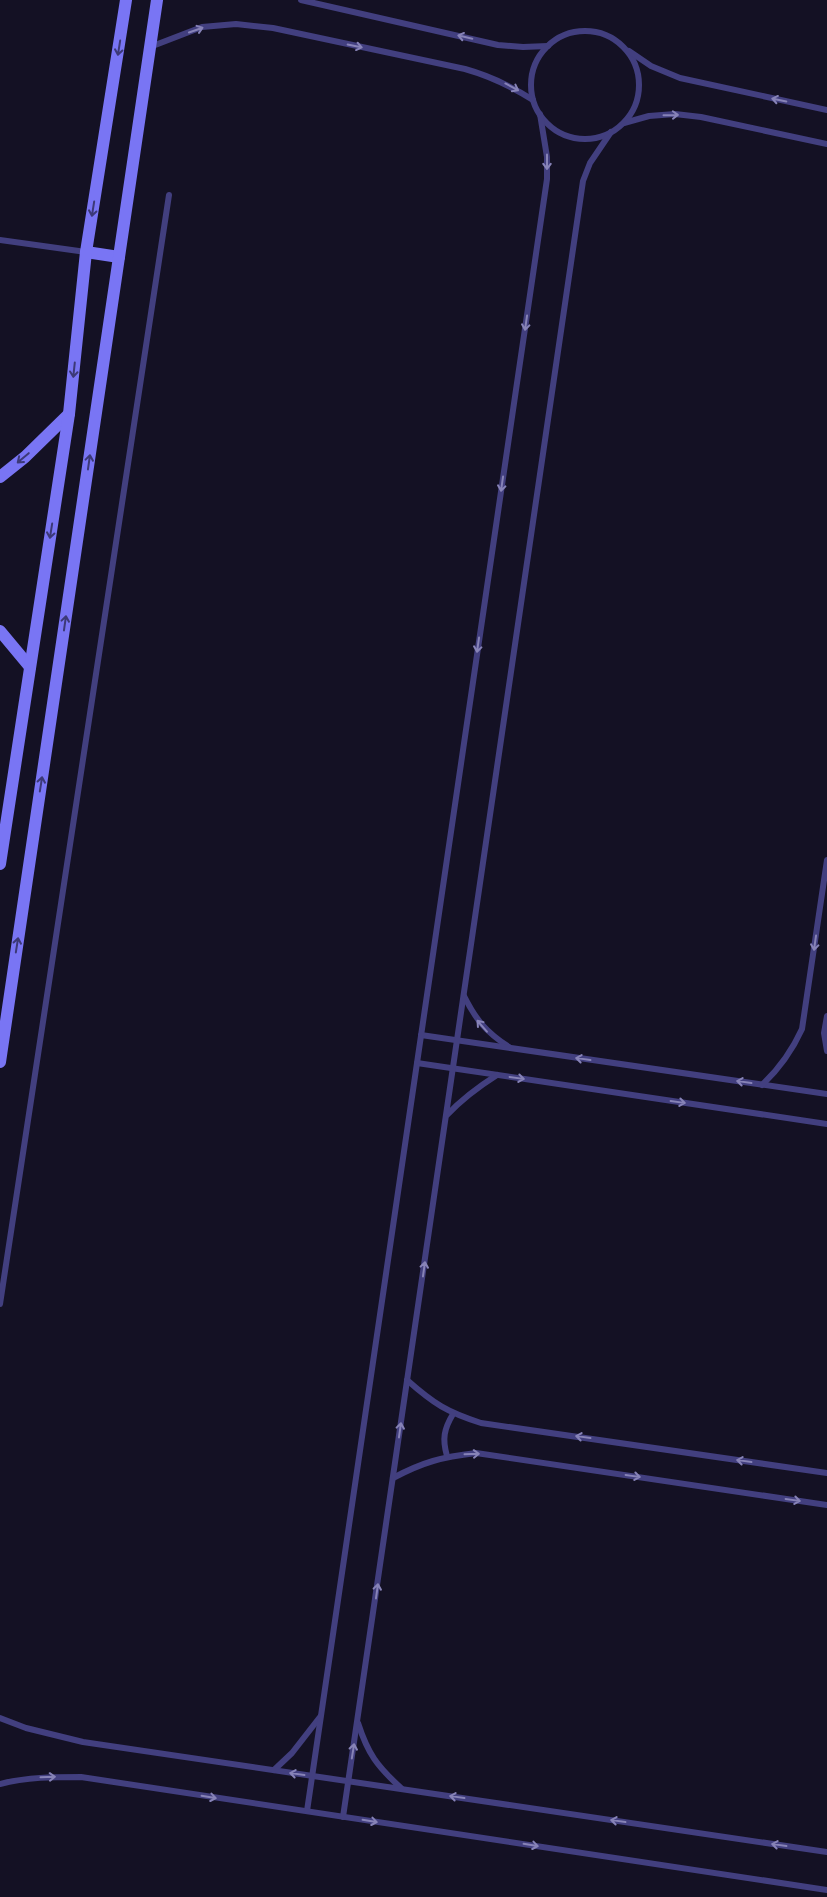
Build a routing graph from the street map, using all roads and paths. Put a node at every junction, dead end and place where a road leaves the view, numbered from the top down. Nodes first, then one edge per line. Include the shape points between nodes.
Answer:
1 (126, 0) edge
2 (157, 0) edge
3 (301, 0) edge
4 (548, 46) junction
5 (150, 47) junction
6 (626, 49) junction
7 (533, 100) junction
8 (827, 110) edge
9 (540, 114) junction
10 (624, 123) junction
11 (611, 132) junction
12 (827, 144) edge
13 (169, 195) dead end
14 (0, 240) edge
15 (86, 252) junction
16 (119, 257) junction
17 (69, 414) junction
18 (0, 477) edge
19 (0, 630) edge
20 (30, 667) junction
21 (827, 860) edge
22 (0, 864) edge
23 (0, 964) edge
24 (14, 966) junction
25 (464, 996) junction
26 (827, 1016) edge
27 (421, 1035) junction
28 (457, 1041) junction
29 (510, 1048) junction
30 (827, 1051) edge
31 (0, 1062) edge
32 (417, 1063) junction
33 (453, 1068) junction
34 (497, 1076) junction
35 (762, 1085) junction
36 (827, 1094) edge
37 (446, 1116) junction
38 (827, 1124) edge
39 (0, 1304) edge
40 (407, 1380) junction
41 (453, 1414) junction
42 (447, 1456) junction
43 (827, 1473) edge
44 (393, 1478) junction
45 (827, 1505) edge
46 (322, 1713) junction
47 (0, 1718) edge
48 (358, 1722) junction
49 (274, 1770) junction
50 (313, 1776) junction
51 (348, 1781) junction
52 (0, 1784) edge
53 (402, 1789) junction
54 (308, 1812) junction
55 (343, 1817) junction
56 (827, 1852) edge
57 (827, 1890) edge

1 -> 15 street
2 - 5 street
4 -> 3 lane via 498,45
4 - 6 lane via 566,34 582,31 598,32 613,38
4 - 7 lane via 534,68
5 -> 7 lane via 202,27 236,24 273,28 465,69 497,80
5 - 16 street
8 -> 6 lane via 680,78 652,66
6 - 10 lane via 639,78 633,110
7 - 9 lane
9 - 11 lane via 560,132 572,137 585,139
9 -> 27 lane via 547,179
10 - 11 lane
10 -> 12 lane via 649,116 675,114
11 - 25 lane via 583,181
13 - 39 lane
14 - 15 lane
15 - 16 street
15 -> 17 street
24 -> 16 street
17 -> 18 street
17 -> 20 street
19 - 20 street
20 - 22 street
21 -> 35 lane via 802,1028 779,1069
23 - 24 street
24 - 31 street
25 - 28 lane
29 -> 25 lane via 490,1035 474,1017
26 - 30 lane via 824,1033
27 - 28 lane
27 - 32 lane
28 - 29 lane
28 - 33 lane
35 -> 29 lane
32 - 33 lane
32 - 46 lane
33 - 34 lane
33 - 37 lane
34 - 37 lane via 478,1086
34 -> 38 lane
35 - 36 lane
40 -> 37 lane
40 - 41 lane via 428,1399
44 -> 40 lane
41 - 42 lane via 445,1426 443,1442
43 -> 41 lane via 480,1422
42 - 44 lane
42 -> 45 lane via 476,1453
48 -> 44 lane
46 - 49 lane via 292,1753
46 - 50 lane
47 - 49 lane via 83,1742
51 -> 48 lane
48 - 53 lane via 366,1748 382,1771
50 -> 49 lane
50 - 51 lane
50 - 54 lane
51 - 53 lane
51 - 55 lane
52 -> 54 lane via 47,1777 81,1778
56 -> 53 lane
54 - 55 lane
55 -> 57 lane

